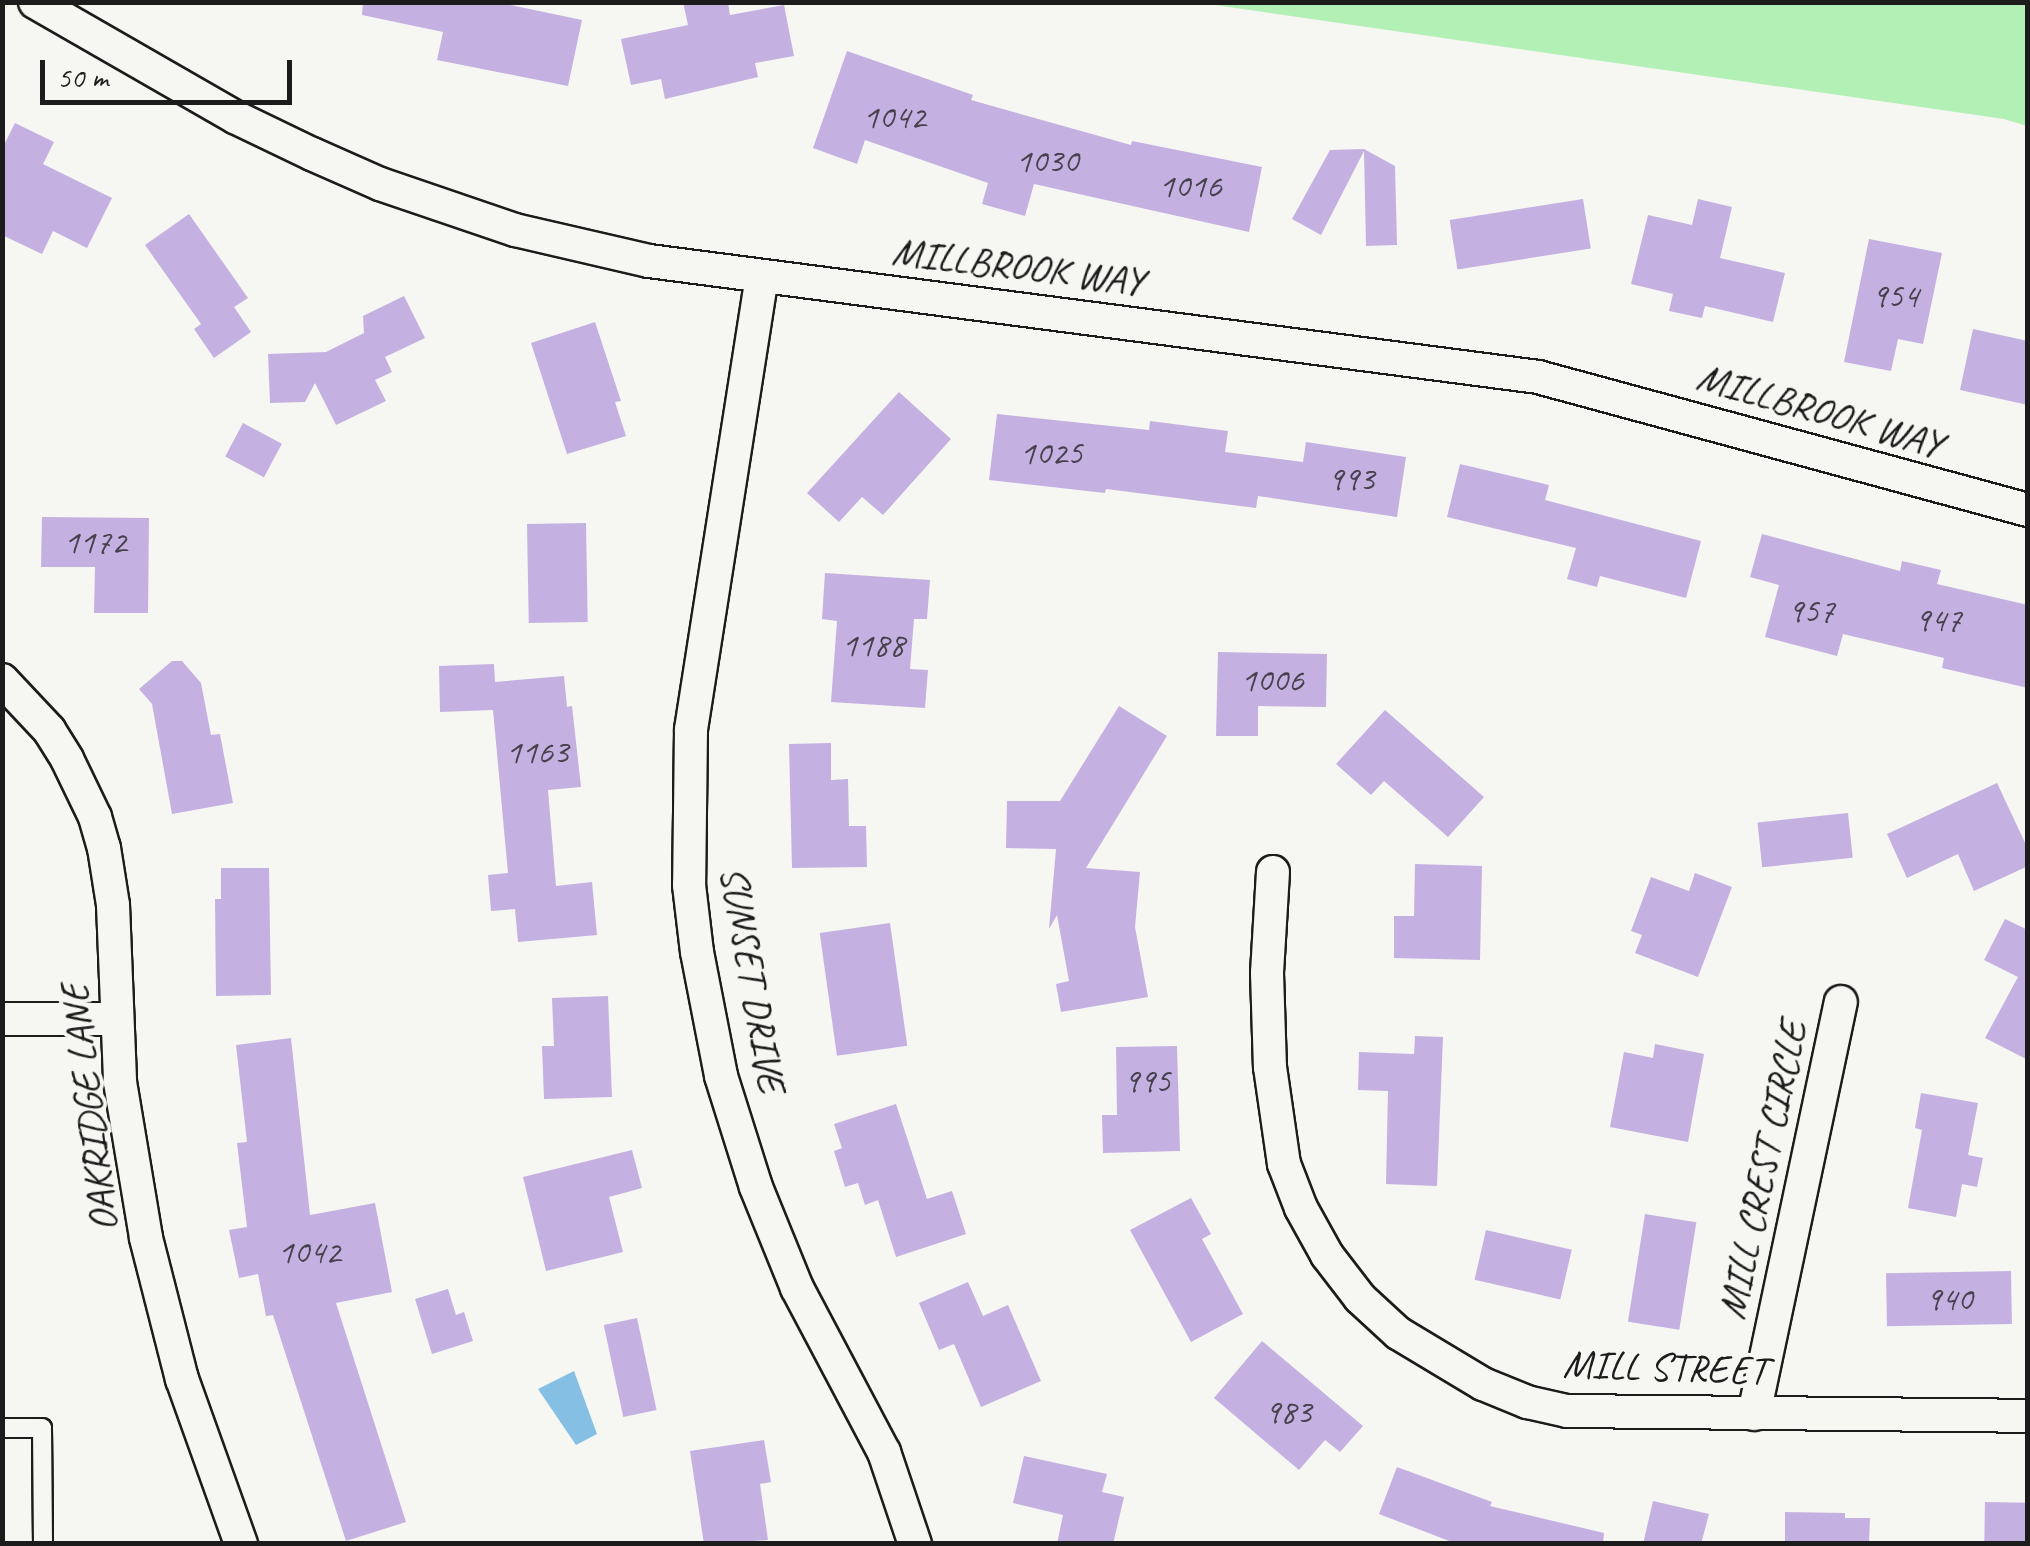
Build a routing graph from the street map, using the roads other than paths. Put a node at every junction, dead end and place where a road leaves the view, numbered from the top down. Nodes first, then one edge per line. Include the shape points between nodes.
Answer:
1 (35, 2) edge
2 (762, 276) junction
3 (2028, 510) edge
4 (2, 680) edge
5 (1274, 872) dead end
6 (1841, 1002) dead end
7 (2, 1018) edge
8 (116, 1019) junction
9 (1754, 1414) junction
10 (2028, 1416) edge
11 (2, 1428) edge
12 (42, 1544) edge
13 (241, 1544) edge
14 (914, 1544) edge

1 - 2 street, MILLBROOK WAY via 235,116 380,184 581,247
2 - 3 street, MILLBROOK WAY via 1538,377
2 - 14 street, SUNSET DRIVE via 691,730 689,884 697,952 722,1076 756,1187 797,1288 884,1452
4 - 8 street, OAKRIDGE LANE via 49,730 95,818 114,905
5 - 9 street, MILL STREET via 1268,973 1274,1116 1301,1208 1360,1298 1438,1361 1527,1402 1607,1414
6 - 9 street, MILL CREST CIRCLE
7 - 8 street
8 - 13 street, OAKRIDGE LANE via 128,1135 157,1287
9 - 10 street, MILL STREET
11 - 12 lane via 42,1428

